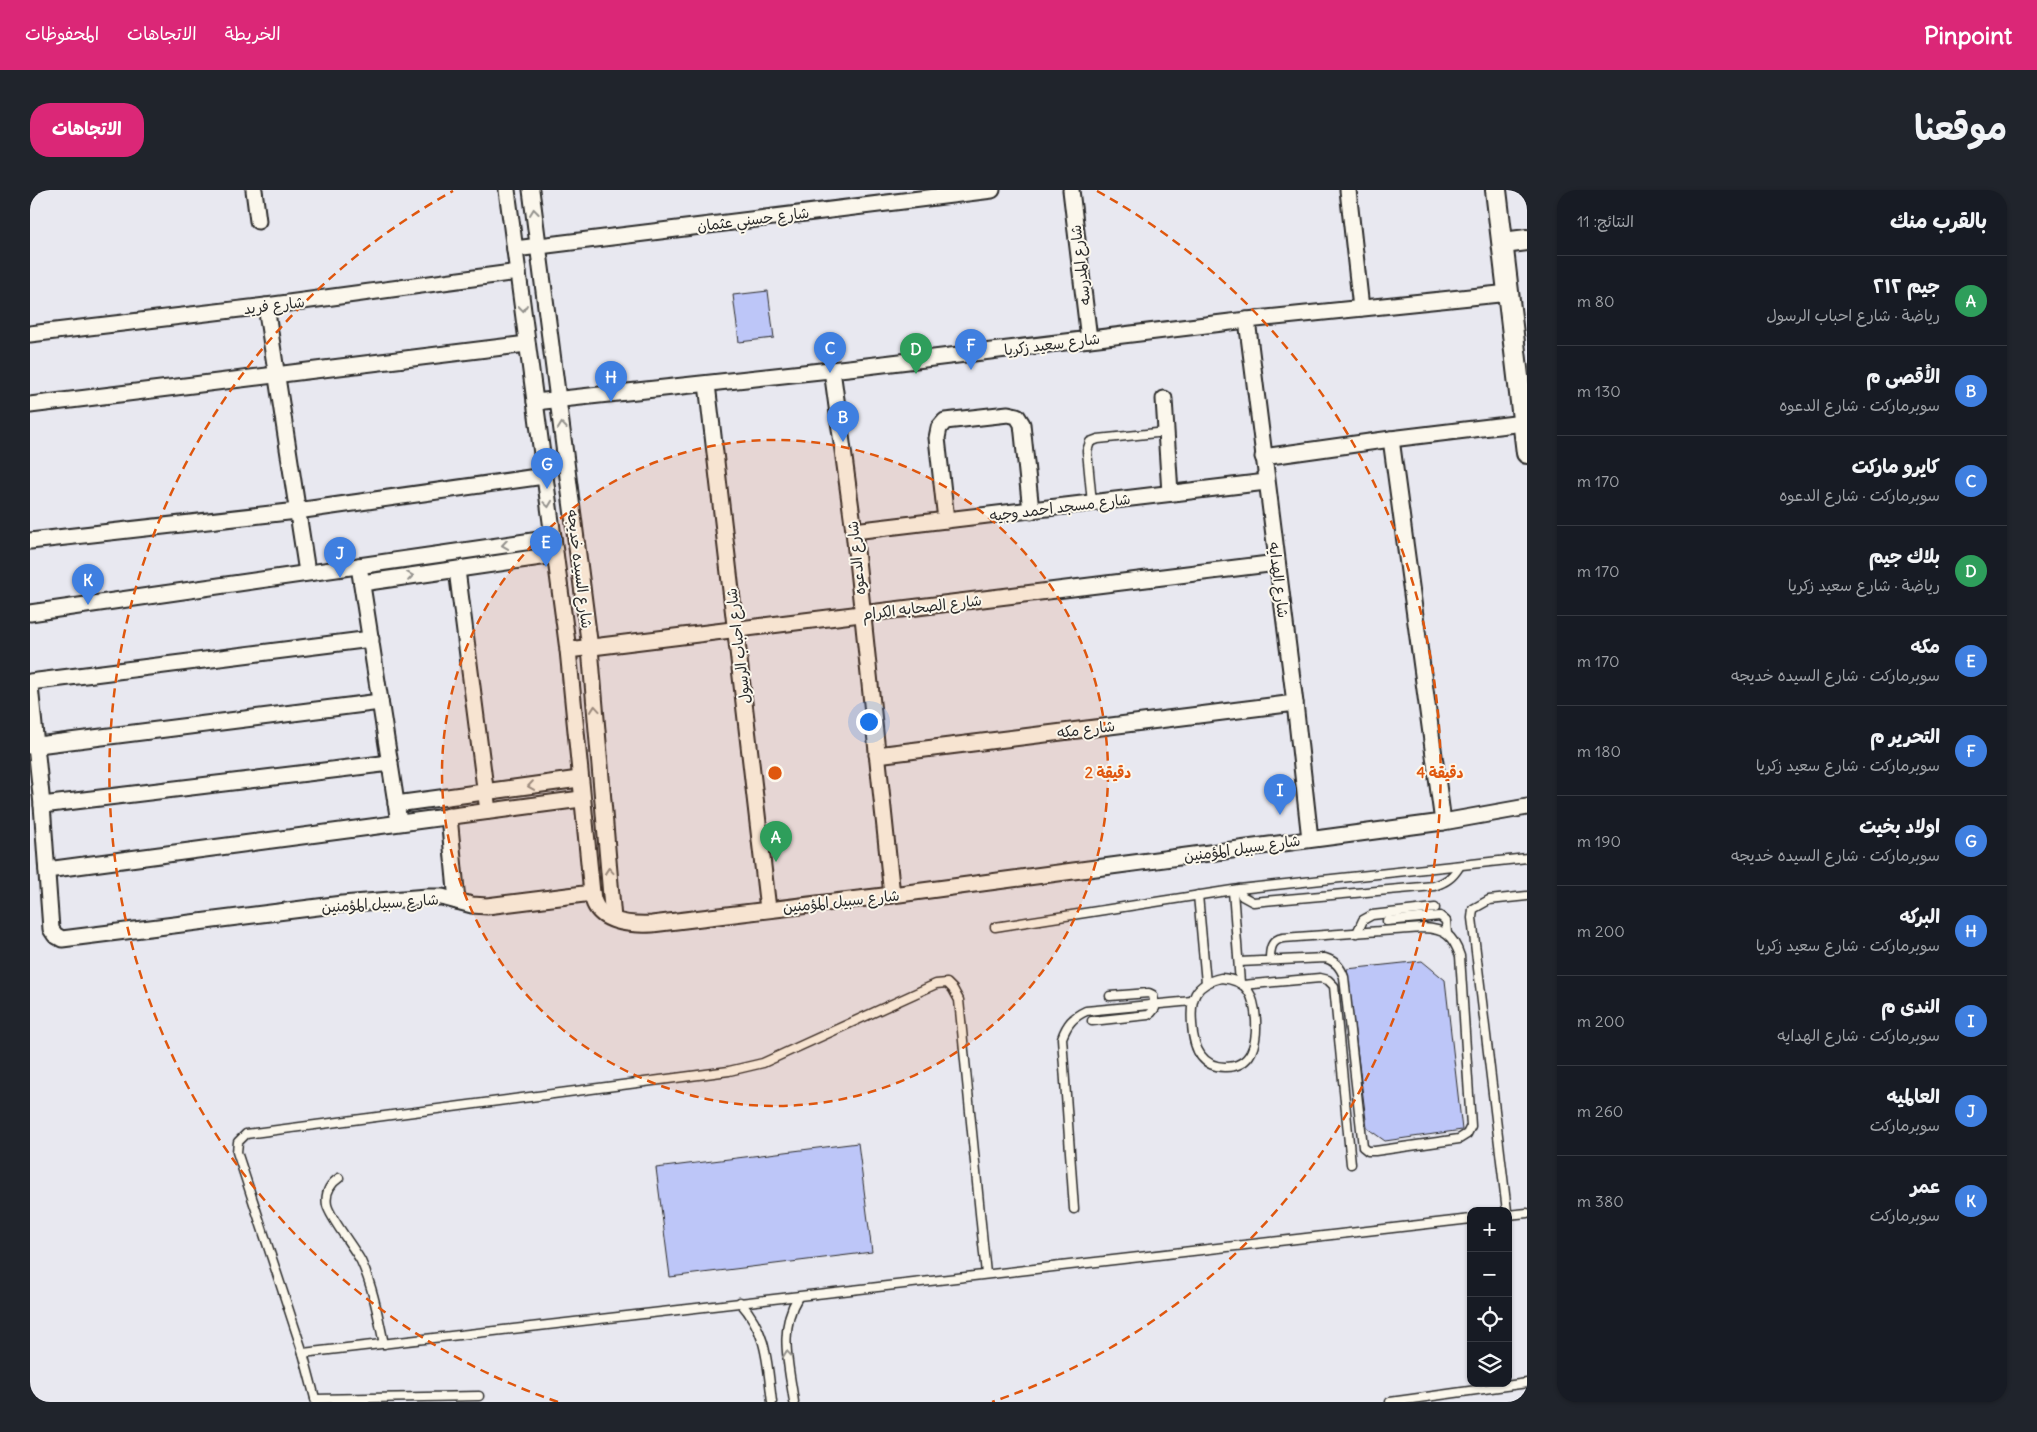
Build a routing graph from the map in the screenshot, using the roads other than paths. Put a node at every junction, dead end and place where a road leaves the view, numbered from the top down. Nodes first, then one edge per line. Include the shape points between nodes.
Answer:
1 (254, 190) edge
2 (507, 190) edge
3 (532, 190) edge
4 (992, 190) edge
5 (1072, 190) edge
6 (1348, 190) edge
7 (1496, 190) edge
8 (258, 221) dead end
9 (1527, 240) edge
10 (1503, 243) junction
11 (539, 245) junction
12 (515, 248) junction
13 (518, 272) junction
14 (1509, 293) junction
15 (266, 306) junction
16 (1361, 308) junction
17 (1246, 320) junction
18 (30, 334) edge
19 (1089, 339) junction
20 (527, 344) junction
21 (832, 370) junction
22 (277, 375) junction
23 (707, 384) junction
24 (1164, 398) dead end
25 (558, 399) junction
26 (535, 402) junction
27 (30, 405) edge
28 (1523, 423) junction
29 (1166, 432) junction
30 (1391, 439) junction
31 (1527, 453) edge
32 (1263, 457) junction
33 (544, 476) junction
34 (1266, 482) junction
35 (1170, 493) junction
36 (1092, 503) junction
37 (297, 511) junction
38 (1031, 511) junction
39 (946, 520) junction
40 (854, 531) junction
41 (553, 538) junction
42 (30, 541) edge
43 (555, 555) junction
44 (1277, 563) junction
45 (359, 566) junction
46 (457, 570) junction
47 (307, 572) junction
48 (362, 583) junction
49 (30, 613) edge
50 (862, 614) junction
51 (736, 629) junction
52 (371, 639) junction
53 (590, 648) junction
54 (568, 650) junction
55 (30, 682) edge
56 (30, 686) edge
57 (380, 702) junction
58 (1295, 703) junction
59 (33, 746) edge
60 (876, 755) junction
61 (390, 763) junction
62 (579, 779) junction
63 (486, 792) junction
64 (581, 799) junction
65 (396, 804) junction
66 (42, 805) junction
67 (1527, 807) edge
68 (488, 811) junction
69 (449, 816) junction
70 (399, 822) junction
71 (1443, 822) junction
72 (1310, 840) junction
73 (1527, 858) edge
74 (1459, 867) junction
75 (47, 870) junction
76 (1236, 890) junction
77 (592, 893) junction
78 (892, 895) junction
79 (1198, 895) junction
80 (1527, 896) edge
81 (457, 901) junction
82 (1435, 908) dead end
83 (768, 909) junction
84 (613, 919) junction
85 (1387, 922) dead end
86 (995, 928) dead end
87 (1357, 932) junction
88 (1447, 934) junction
89 (1270, 960) junction
90 (1239, 962) junction
91 (1206, 983) junction
92 (1241, 984) junction
93 (1110, 996) dead end
94 (1192, 1001) junction
95 (1155, 1004) junction
96 (1092, 1021) dead end
97 (1351, 1164) dead end
98 (339, 1178) dead end
99 (1507, 1207) edge
100 (1074, 1209) dead end
101 (1527, 1213) edge
102 (1512, 1215) edge
103 (1467, 1219) edge
104 (986, 1274) junction
105 (798, 1297) junction
106 (740, 1302) junction
107 (384, 1344) junction
108 (303, 1353) junction
109 (1527, 1384) edge
110 (479, 1396) dead end
111 (316, 1401) edge
112 (772, 1402) edge
113 (794, 1402) edge
114 (1390, 1402) edge

1 - 8 street
2 - 12 street, شارع السيده خديجه
11 -> 3 street, شارع السيده خديجه
4 - 11 street, شارع حسني عثمان
5 - 19 street, شارع المدرسه
6 - 16 street
7 - 10 main road
9 - 10 main road
10 - 14 main road
11 - 12 street, شارع حسني عثمان
11 - 25 street, شارع السيده خديجه
12 - 13 street, شارع السيده خديجه
13 - 15 street, شارع فريد
13 -> 20 street, شارع السيده خديجه
14 - 16 street, شارع سعيد زكريا
14 - 28 main road
15 - 18 street, شارع فريد
15 - 22 street
16 - 17 street, شارع سعيد زكريا
17 - 19 street, شارع سعيد زكريا
17 - 32 street, شارع الهدايه
19 - 21 street, شارع سعيد زكريا
20 - 22 street
20 - 26 street, شارع السيده خديجه
21 - 23 street, شارع سعيد زكريا
21 - 40 street, شارع الدعوه
22 - 27 street
22 - 37 street
23 - 25 street, شارع سعيد زكريا
23 - 51 street, شارع احباب الرسول
24 - 29 street
25 - 26 street, شارع سعيد زكريا
53 -> 25 street, شارع السيده خديجه
26 - 33 street, شارع السيده خديجه
28 - 30 street
28 - 31 main road
29 - 35 street
29 - 36 lane via 1090,442 1087,451
30 - 32 street
30 - 71 street
32 - 34 street, شارع الهدايه
33 - 37 street
33 -> 41 street, شارع السيده خديجه
34 - 35 street, شارع مسجد احمد وجيه
34 - 44 street, شارع الهدايه
35 - 36 street, شارع مسجد احمد وجيه
36 - 38 street, شارع مسجد احمد وجيه
37 - 42 street
37 - 47 street
38 - 39 street, شارع مسجد احمد وجيه
38 - 39 street via 1022,424 1017,416 1008,414 945,421 939,428 937,438
39 - 40 street, شارع مسجد احمد وجيه
40 - 50 street, شارع الدعوه
41 - 43 street, شارع السيده خديجه
41 -> 45 street
43 - 46 street
43 - 54 street, شارع السيده خديجه
44 - 50 street, شارع الصحابه الكرام
44 - 58 street, شارع الهدايه
45 - 47 street
45 - 48 street
48 -> 46 street
46 - 63 street
47 - 49 street
48 - 52 street
50 - 51 street, شارع الصحابه الكرام
50 - 60 street, شارع الدعوه
51 - 53 street, شارع الصحابه الكرام
51 - 83 street, شارع احباب الرسول
52 - 55 street
52 - 57 street
53 - 54 street, شارع الصحابه الكرام
84 -> 53 street, شارع السيده خديجه
54 - 62 street, شارع السيده خديجه
56 - 59 street
57 - 59 street
57 - 61 street
58 - 60 street, شارع مكه
58 - 72 street, شارع الهدايه
59 - 66 street
60 - 78 street, شارع الدعوه
61 - 65 street
61 - 66 street
62 -> 63 street
62 - 64 street, شارع السيده خديجه
63 - 65 street
63 - 68 street
64 - 68 street
64 - 77 street, شارع السيده خديجه
65 - 70 street
66 - 75 street
67 - 71 street, شارع سبيل المؤمنين
68 - 69 street
69 - 70 street
69 - 81 street
70 - 75 street
71 - 72 street, شارع سبيل المؤمنين
72 - 78 street, شارع سبيل المؤمنين
73 - 74 lane
74 - 76 lane
74 - 76 lane via 1449,879 1434,886 1253,902
75 - 81 street, شارع سبيل المؤمنين via 51,929 62,938 380,901 434,897
76 - 79 lane
76 - 90 lane
77 - 81 street, شارع سبيل المؤمنين via 487,906
77 - 84 street, شارع سبيل المؤمنين via 595,908
78 - 83 street, شارع سبيل المؤمنين
79 - 86 lane
79 - 91 lane
80 - 99 lane via 1489,900 1473,909 1472,918
82 - 87 lane via 1372,915 1363,920
83 - 84 street, شارع سبيل المؤمنين via 652,924 624,923
85 - 88 lane via 1440,916 1446,921
87 - 88 lane via 1436,928
87 - 89 lane via 1279,938 1271,946
88 - 89 lane via 1456,944 1460,956 1471,1126 1467,1134 1450,1141 1376,1151 1363,1147 1341,969 1324,958
89 - 90 lane
90 - 92 lane
91 - 92 lane via 1221,978
91 - 94 lane
92 - 94 lane via 1255,1004 1256,1043 1247,1058 1232,1066 1215,1066 1196,1050
92 - 97 lane via 1320,978 1334,986
93 - 95 lane via 1149,993
94 - 95 lane
95 - 96 lane via 1154,1011 1148,1015
95 - 100 lane via 1086,1011 1075,1016 1066,1026 1062,1038
98 - 107 lane via 330,1186 326,1203 369,1280
101 - 102 lane
103 - 104 lane
104 - 105 lane
104 - 108 lane via 959,1000 946,983 936,984 763,1063 729,1071 246,1134 238,1142 237,1152
105 - 106 lane
113 -> 105 lane via 786,1335 788,1315
106 - 107 lane
106 - 112 lane via 760,1331
107 - 108 lane
108 - 111 lane
109 - 114 lane
110 - 111 lane

